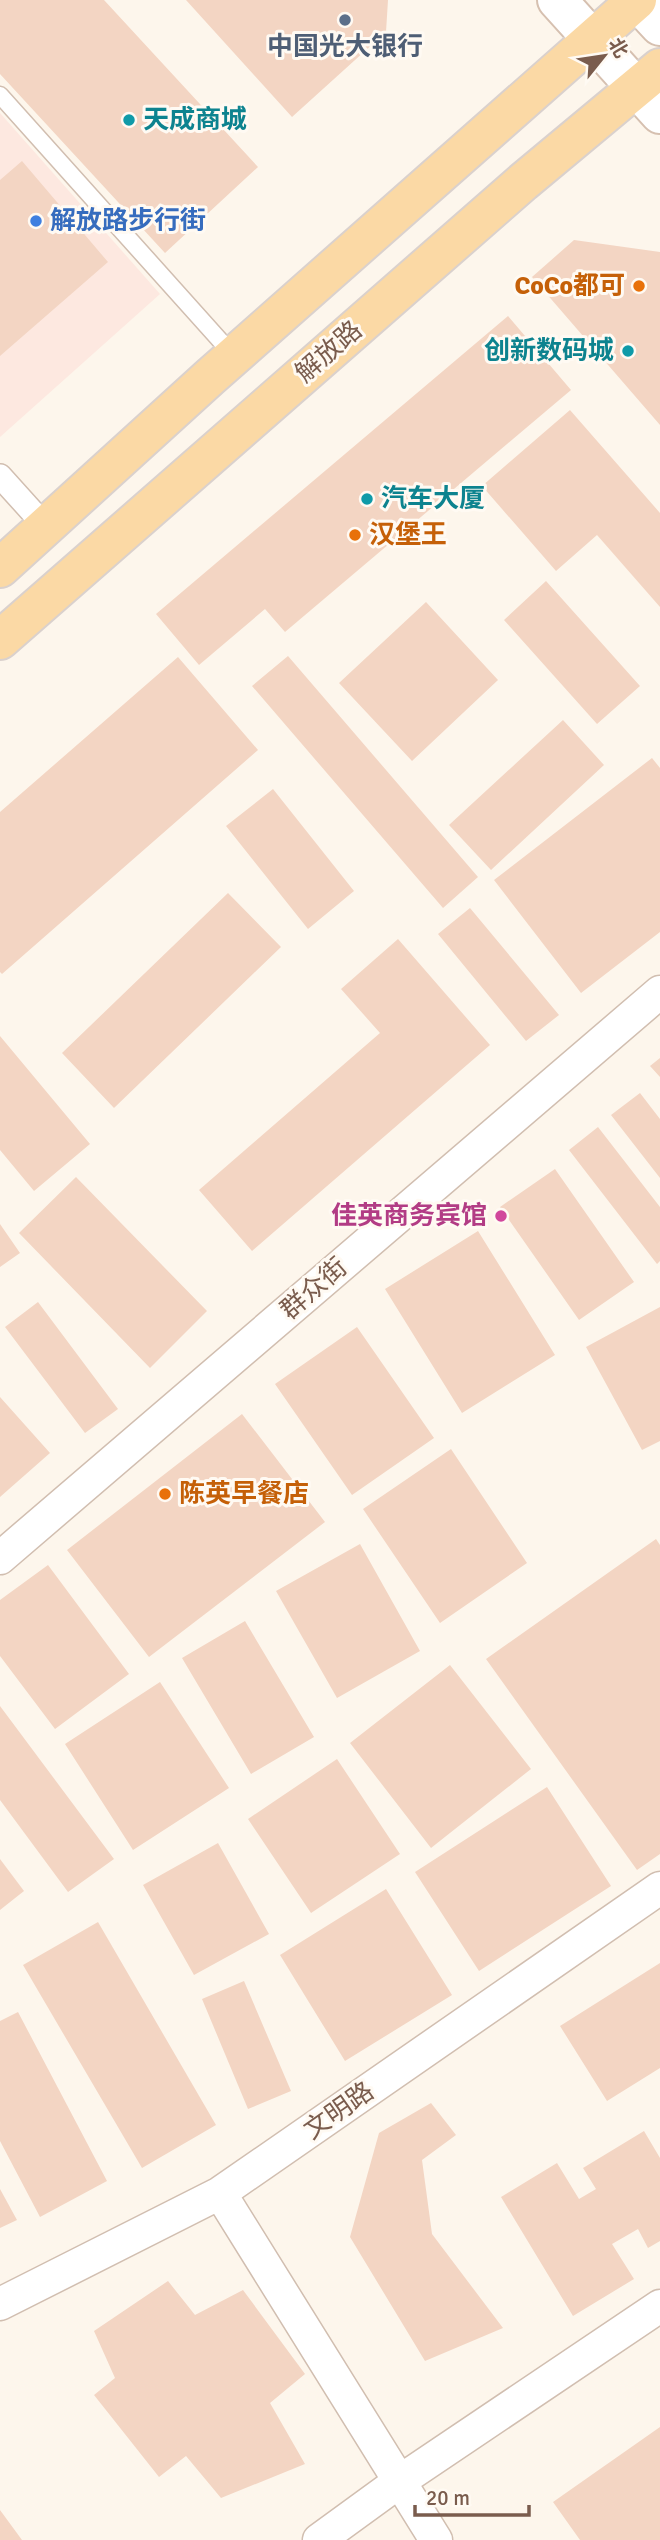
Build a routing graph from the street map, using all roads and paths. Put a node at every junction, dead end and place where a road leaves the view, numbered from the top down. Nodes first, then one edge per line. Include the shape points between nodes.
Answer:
1 (557, 0) edge
2 (637, 0) edge
3 (660, 26) edge
4 (590, 39) junction
5 (652, 90) edge
6 (0, 95) edge
7 (234, 356) junction
8 (0, 476) edge
9 (46, 527) junction
10 (0, 568) edge
11 (0, 640) edge
12 (660, 992) edge
13 (0, 1558) edge
14 (660, 1888) edge
15 (220, 2193) junction
16 (0, 2304) edge
17 (660, 2306) edge
18 (400, 2481) junction
19 (319, 2540) edge
20 (436, 2540) edge

1 - 4 main road
2 - 3 main road
2 - 4 main road
4 - 5 main road
4 - 7 main road
5 - 11 main road, 解放路 via 502,201
6 - 7 lane
7 - 9 main road
8 - 9 street
9 - 10 main road
12 - 13 street, 群众街
14 - 15 street, 文明路
15 - 16 street, 文明路
15 - 18 street
17 - 18 street
18 - 19 street
18 - 20 street

